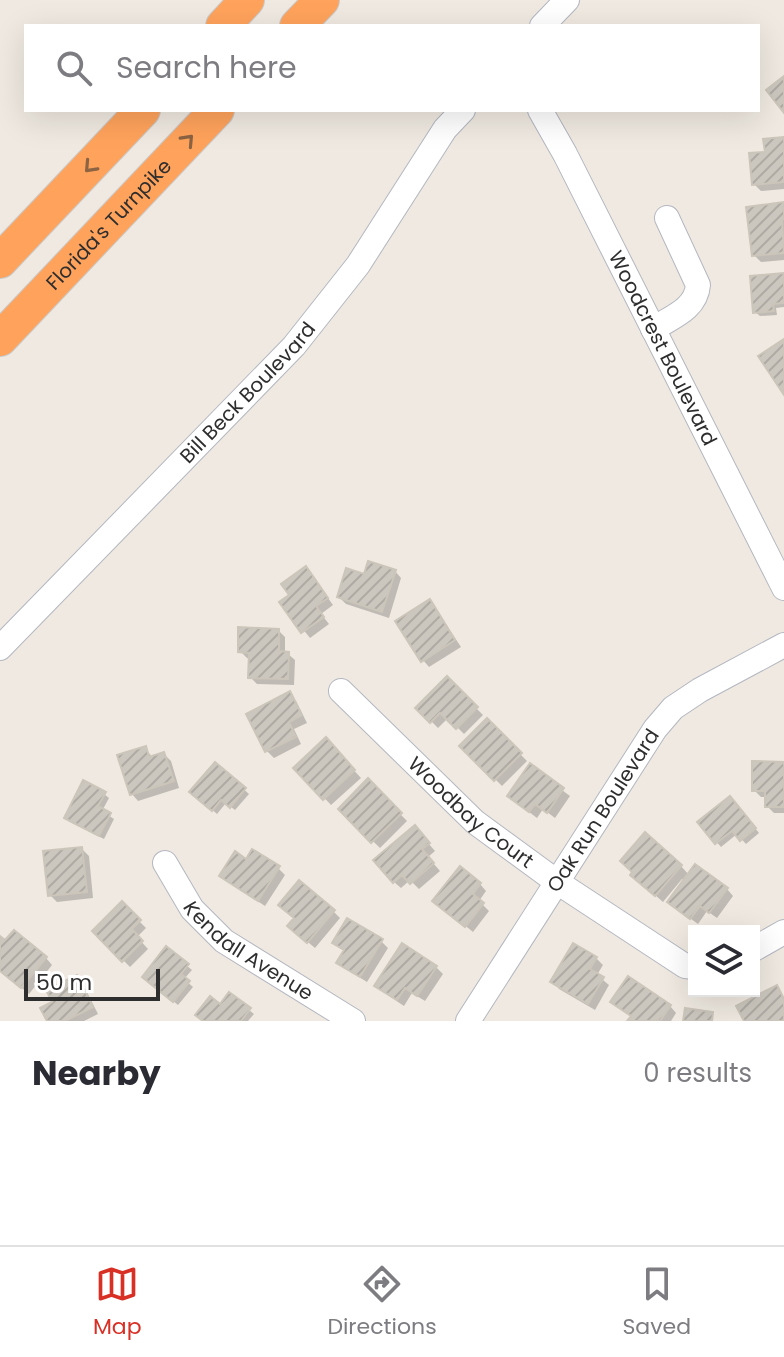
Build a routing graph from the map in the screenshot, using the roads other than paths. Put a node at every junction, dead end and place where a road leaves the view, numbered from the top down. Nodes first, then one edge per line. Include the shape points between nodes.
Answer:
1 (247, 0) edge
2 (322, 0) edge
3 (567, 0) edge
4 (225, 24) edge
5 (299, 24) edge
6 (544, 24) edge
7 (141, 112) edge
8 (215, 112) edge
9 (461, 112) edge
10 (541, 112) edge
11 (667, 218) dead end
12 (0, 261) edge
13 (653, 329) junction
14 (0, 339) edge
15 (784, 588) edge
16 (784, 645) edge
17 (0, 648) edge
18 (341, 691) dead end
19 (165, 863) dead end
20 (557, 882) junction
21 (784, 932) edge
22 (760, 946) edge
23 (688, 966) edge
24 (353, 1021) edge
25 (468, 1021) edge

1 - 4 highway
2 - 5 highway
3 - 6 street
7 -> 12 highway
14 -> 8 highway, Florida's Turnpike
9 - 17 street, Bill Beck Boulevard via 358,265 294,346
10 - 13 street, Woodcrest Boulevard
11 - 13 street via 698,285 697,296
13 - 15 street, Woodcrest Boulevard
16 - 20 street, Oak Run Boulevard via 673,708
18 - 20 street, Woodbay Court via 475,822
19 - 24 street, Kendall Avenue via 192,909 224,941
20 - 23 street, Woodbay Court
20 - 25 street, Oak Run Boulevard
21 - 22 street

